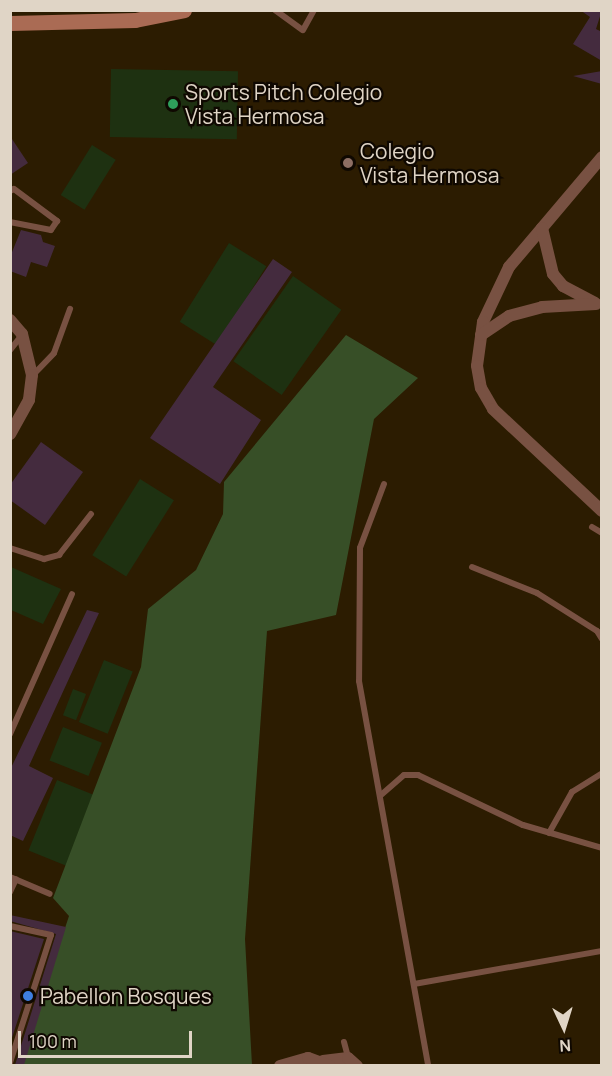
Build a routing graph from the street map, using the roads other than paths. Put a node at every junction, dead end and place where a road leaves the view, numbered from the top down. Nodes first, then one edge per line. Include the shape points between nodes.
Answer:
1 (184, 10) edge
2 (275, 10) edge
3 (314, 10) edge
4 (99, 16) edge
5 (10, 23) edge
6 (602, 157) edge
7 (10, 191) edge
8 (10, 222) edge
9 (542, 228) junction
10 (599, 305) edge
11 (70, 309) dead end
12 (10, 320) edge
13 (22, 334) junction
14 (481, 335) junction
15 (10, 351) edge
16 (32, 375) junction
17 (10, 434) edge
18 (384, 484) dead end
19 (602, 511) edge
20 (91, 514) dead end
21 (592, 526) dead end
22 (602, 533) edge
23 (10, 548) edge
24 (472, 567) dead end
25 (72, 594) dead end
26 (602, 639) edge
27 (10, 734) edge
28 (602, 773) edge
29 (381, 795) junction
30 (549, 833) junction
31 (602, 840) edge
32 (592, 845) junction
33 (602, 848) edge
34 (13, 878) edge
35 (10, 892) edge
36 (50, 894) dead end
37 (10, 926) edge
38 (602, 951) edge
39 (414, 984) junction
40 (344, 1042) dead end
41 (10, 1063) edge
42 (327, 1063) edge
43 (351, 1063) edge
44 (280, 1065) edge
45 (428, 1065) edge

1 - 4 street
2 - 3 lane via 303,30
4 - 5 street
6 - 9 street
7 - 8 lane via 14,189 57,221 51,231
9 - 10 street via 553,274 562,286
9 - 14 street via 509,267
10 - 14 street via 542,307 509,316
11 - 16 lane via 54,353
12 - 13 street
13 - 15 lane
13 - 16 street
14 - 19 street via 477,366 493,409
16 - 17 street via 29,400
18 - 29 lane via 360,548 356,581 359,681
20 - 23 lane via 59,555 44,559
21 - 22 lane
24 - 26 lane via 537,593 597,631
25 - 27 lane
28 - 30 lane via 572,792
29 - 30 lane via 404,775 418,775 523,825
29 - 39 lane
30 - 32 lane
31 - 32 lane
32 - 33 lane
34 - 35 lane
34 - 36 lane
37 - 41 lane via 51,935
38 - 39 lane
39 - 45 lane
40 - 43 lane
42 - 43 street
42 - 44 street via 308,1058

